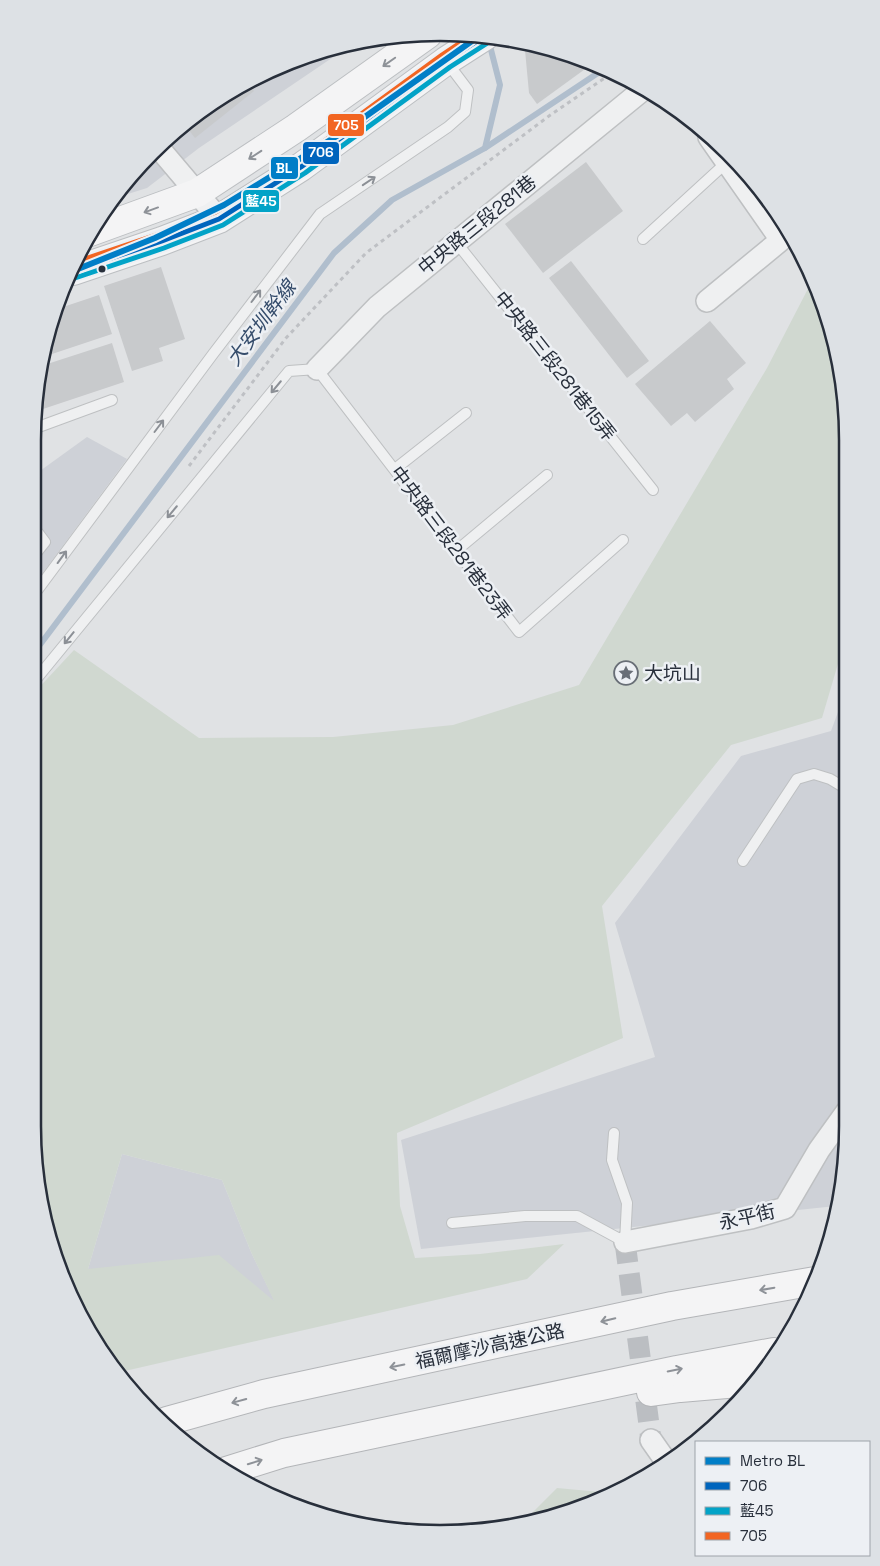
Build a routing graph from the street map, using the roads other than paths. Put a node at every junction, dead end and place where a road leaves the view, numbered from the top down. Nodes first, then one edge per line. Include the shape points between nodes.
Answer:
1 (417, 42) edge
2 (474, 43) edge
3 (446, 61) junction
4 (637, 94) edge
5 (163, 153) edge
6 (726, 162) edge
7 (727, 163) edge
8 (196, 193) junction
9 (219, 219) junction
10 (103, 227) edge
11 (643, 239) dead end
12 (456, 242) junction
13 (80, 269) edge
14 (707, 301) dead end
15 (317, 369) junction
16 (112, 400) dead end
17 (466, 413) dead end
18 (42, 426) edge
19 (395, 469) junction
20 (547, 475) dead end
21 (653, 490) dead end
22 (41, 537) edge
23 (624, 540) dead end
24 (41, 547) edge
25 (456, 551) junction
26 (41, 585) edge
27 (41, 673) edge
28 (839, 784) edge
29 (743, 861) dead end
30 (839, 1121) edge
31 (614, 1133) dead end
32 (452, 1223) dead end
33 (625, 1242) junction
34 (806, 1282) edge
35 (768, 1353) edge
36 (745, 1382) edge
37 (171, 1420) edge
38 (651, 1440) tunnel mouth
39 (284, 1453) junction
40 (663, 1457) edge
41 (235, 1467) edge

1 -> 8 main road via 296,128
2 - 3 main road
3 - 9 main road via 301,166
26 -> 3 lane via 320,214 465,112 468,90
4 - 12 street, 中央路三段281巷
5 - 8 street
6 - 11 lane
7 - 14 street via 781,240
8 - 9 street
8 -> 10 main road
9 - 13 main road
12 - 15 street, 中央路三段281巷 via 377,307
12 - 21 lane, 中央路三段281巷15弄
15 - 19 lane, 中央路三段281巷23弄
15 -> 27 lane via 289,371
16 - 18 lane
17 - 19 lane
19 - 25 lane, 中央路三段281巷23弄
20 - 25 lane
22 - 24 lane via 45,542
23 - 25 lane, 中央路三段281巷23弄 via 519,632
28 - 29 lane via 814,774 797,779
30 - 33 street, 永平街 via 785,1208 751,1218
31 - 33 lane via 612,1160 627,1203
32 - 33 lane via 525,1216 577,1216
34 -> 37 main road, 福爾摩沙高速公路 via 672,1306 264,1394
39 -> 35 main road
36 - 39 main road via 680,1388
38 - 40 street
41 -> 39 main road

